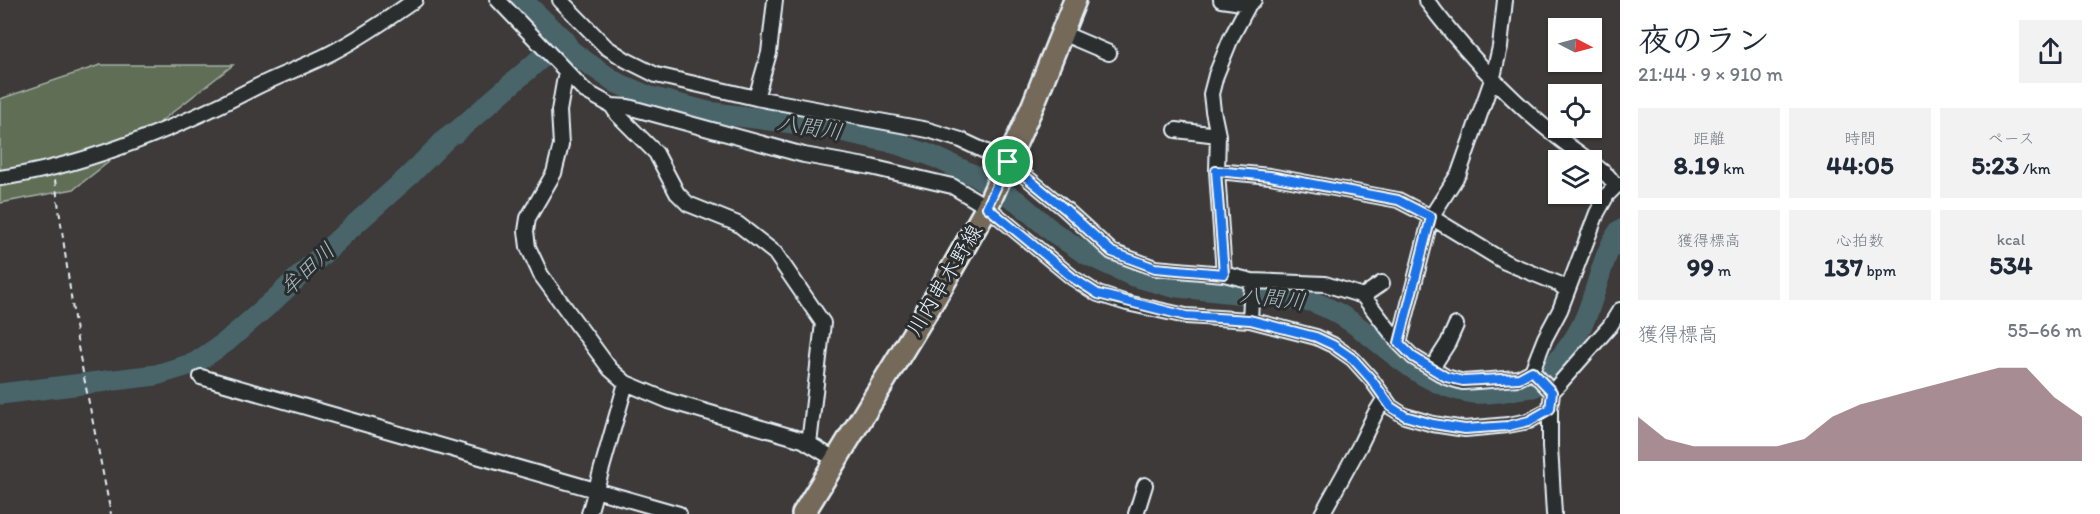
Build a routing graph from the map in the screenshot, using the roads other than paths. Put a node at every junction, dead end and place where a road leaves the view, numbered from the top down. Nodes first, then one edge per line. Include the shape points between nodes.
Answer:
1 (415, 0) edge
2 (498, 0) edge
3 (560, 0) edge
4 (776, 0) edge
5 (1075, 0) edge
6 (1221, 0) edge
7 (1426, 0) edge
8 (1505, 0) edge
9 (1252, 2) edge
10 (1062, 33) junction
11 (1109, 53) dead end
12 (566, 71) junction
13 (1493, 77) junction
14 (756, 98) junction
15 (612, 106) junction
16 (1176, 130) dead end
17 (1218, 135) junction
18 (1575, 150) edge
19 (1008, 162) junction
20 (1216, 171) junction
21 (1602, 172) edge
22 (0, 178) edge
23 (1618, 186) edge
24 (987, 207) junction
25 (1431, 217) junction
26 (1224, 274) junction
27 (1252, 281) junction
28 (1382, 283) dead end
29 (1567, 291) junction
30 (1363, 296) junction
31 (1620, 310) edge
32 (1250, 320) junction
33 (1456, 325) dead end
34 (1399, 343) junction
35 (1432, 368) junction
36 (1533, 373) junction
37 (201, 377) dead end
38 (626, 383) junction
39 (1549, 389) junction
40 (1385, 398) junction
41 (1550, 409) junction
42 (809, 444) junction
43 (836, 460) junction
44 (1145, 484) dead end
45 (596, 489) junction
46 (589, 514) edge
47 (679, 514) edge
48 (803, 514) edge
49 (1136, 514) edge
50 (1322, 514) edge
51 (1554, 514) edge

1 - 22 street via 374,29 237,98 105,152
2 - 12 street
3 - 14 street via 606,47 656,75
4 - 14 street via 770,53
5 - 10 main road, 川内串木野線
6 - 9 street
7 - 13 street
8 - 13 street
9 - 17 street via 1231,38 1211,94
10 - 11 street
10 - 19 main road, 川内串木野線
12 - 15 street via 585,91
12 - 38 street via 559,111 561,145 554,173 528,218 528,247 541,275 584,336
13 - 18 street via 1539,123
13 - 25 street via 1459,173
14 - 19 street via 928,130
15 - 24 street via 804,155 952,186
15 - 42 street via 656,153 677,193 688,204 738,224 775,252 823,323
16 - 17 street
17 - 20 street
19 - 24 main road, 川内串木野線
19 - 26 street via 1112,252 1155,268
20 - 25 street via 1270,176 1398,200
20 - 26 street
21 - 23 street
23 - 29 street via 1597,213
24 - 32 street via 1098,294 1186,316
24 - 43 main road, 川内串木野線
25 - 29 street via 1505,262
25 - 34 street
26 - 27 street
27 - 30 street via 1325,284
27 - 32 street
28 - 30 street
29 - 36 street
30 - 34 street
31 - 39 street via 1610,326
32 - 40 street via 1333,345 1353,359
33 - 35 street
34 - 35 street
35 - 36 street via 1463,381 1519,378
36 - 39 street
37 - 45 street
38 - 42 street via 669,401
38 - 45 street
39 - 41 street
40 - 41 street via 1405,416 1465,429 1508,426 1529,421
40 - 50 street
41 - 51 street
42 - 43 street
43 - 48 main road, 川内串木野線
44 - 49 street
45 - 46 street
45 - 47 street

